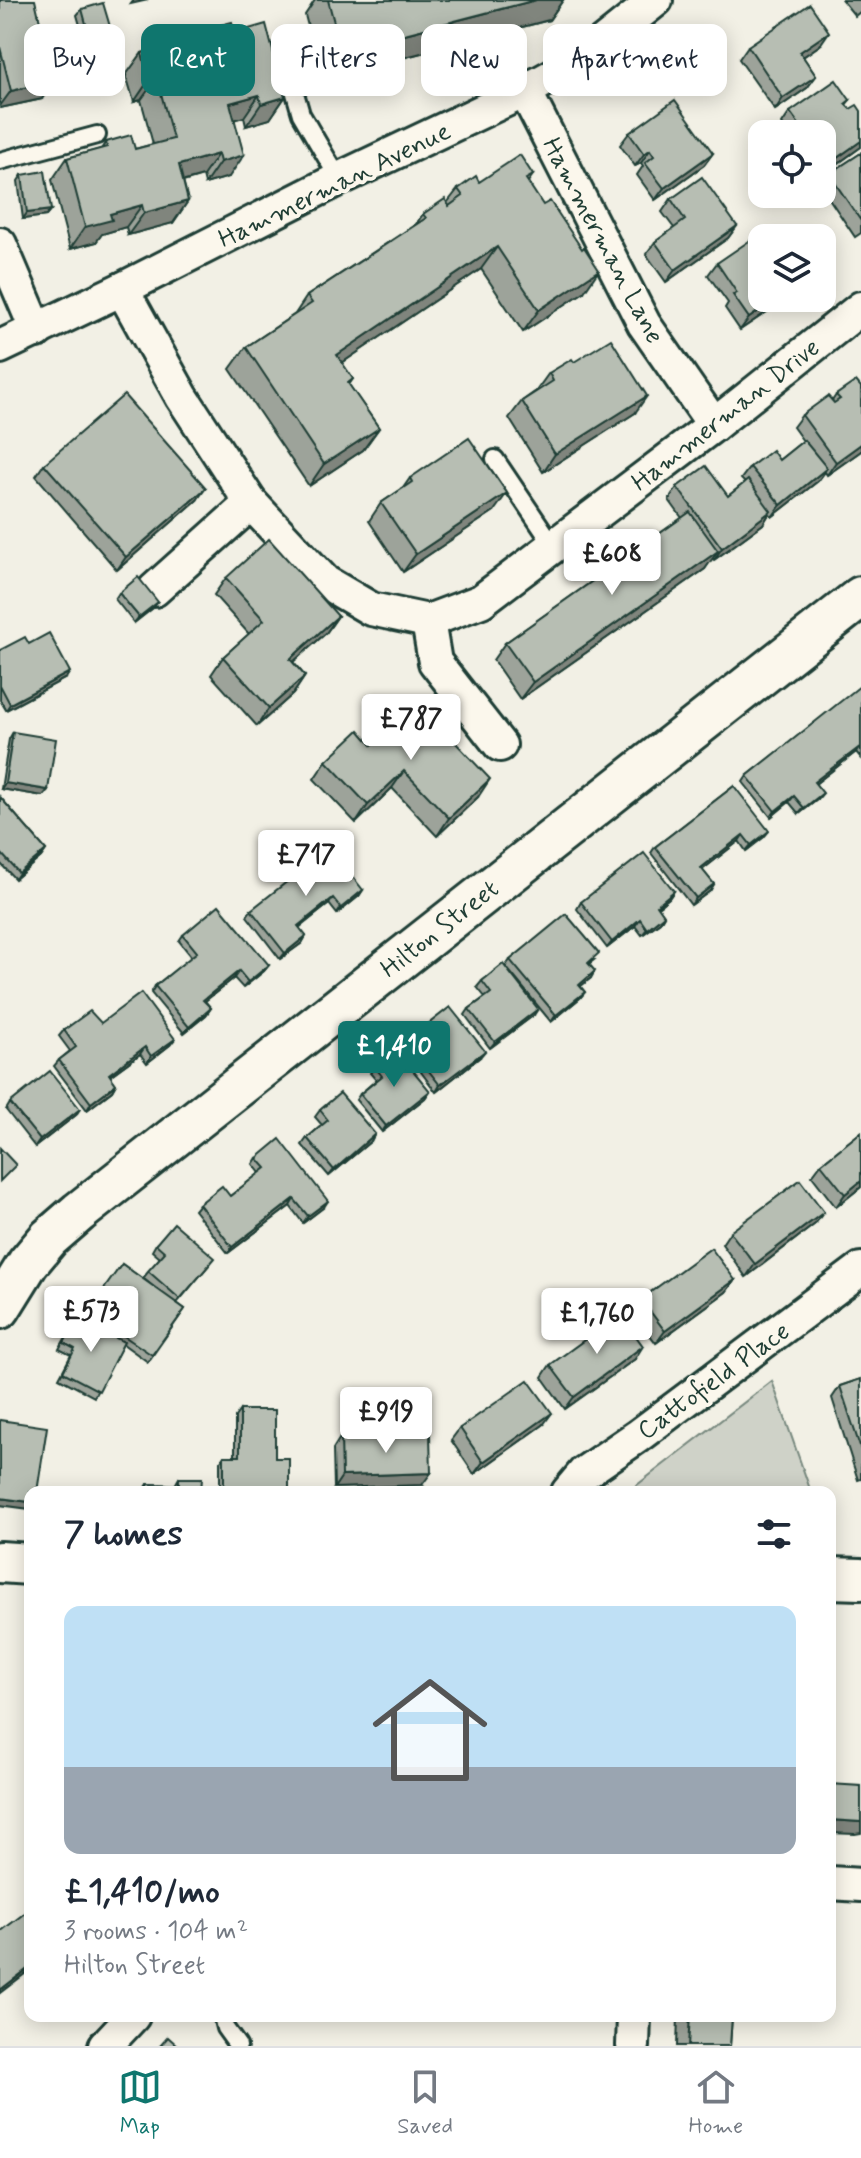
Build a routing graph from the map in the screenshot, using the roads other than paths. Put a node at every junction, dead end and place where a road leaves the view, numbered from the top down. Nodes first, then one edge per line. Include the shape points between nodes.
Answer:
1 (656, 0) edge
2 (527, 90) edge
3 (527, 95) edge
4 (296, 96) edge
5 (514, 96) edge
6 (97, 135) dead end
7 (0, 161) edge
8 (339, 179) junction
9 (0, 244) edge
10 (122, 289) junction
11 (861, 308) edge
12 (37, 331) junction
13 (0, 347) edge
14 (714, 425) junction
15 (495, 459) dead end
16 (251, 503) junction
17 (553, 545) junction
18 (154, 590) dead end
19 (861, 597) edge
20 (428, 621) junction
21 (500, 745) dead end
22 (861, 1269) edge
23 (0, 1308) edge
24 (573, 1486) edge
25 (0, 1562) edge
26 (24, 1564) edge
27 (836, 1578) edge
28 (861, 1579) edge
29 (836, 1883) edge
30 (861, 1885) edge
31 (127, 2022) edge
32 (224, 2022) edge
33 (634, 2022) edge
34 (105, 2046) edge
35 (238, 2046) edge
36 (633, 2046) edge

1 - 2 street, Hammerman Avenue via 581,60
3 - 14 street, Hammerman Lane via 644,324
4 - 8 lane
5 - 8 street, Hammerman Avenue
6 - 7 lane
8 - 10 street, Hammerman Avenue
9 - 12 street
10 - 12 street, Hammerman Avenue
10 - 16 street via 182,397
11 - 14 street, Hammerman Drive
12 - 13 street, Hammerman Avenue
14 - 17 street, Hammerman Drive
15 - 17 lane
16 - 18 street
16 - 20 street via 325,582 371,609
17 - 20 street, Hammerman Drive via 481,601
19 - 23 street, Hilton Street via 79,1212 28,1263
20 - 21 street via 435,662
22 - 24 street, Cattofield Place
25 - 26 street
27 - 28 street
29 - 30 street
31 - 34 street
32 - 35 lane
33 - 36 street

